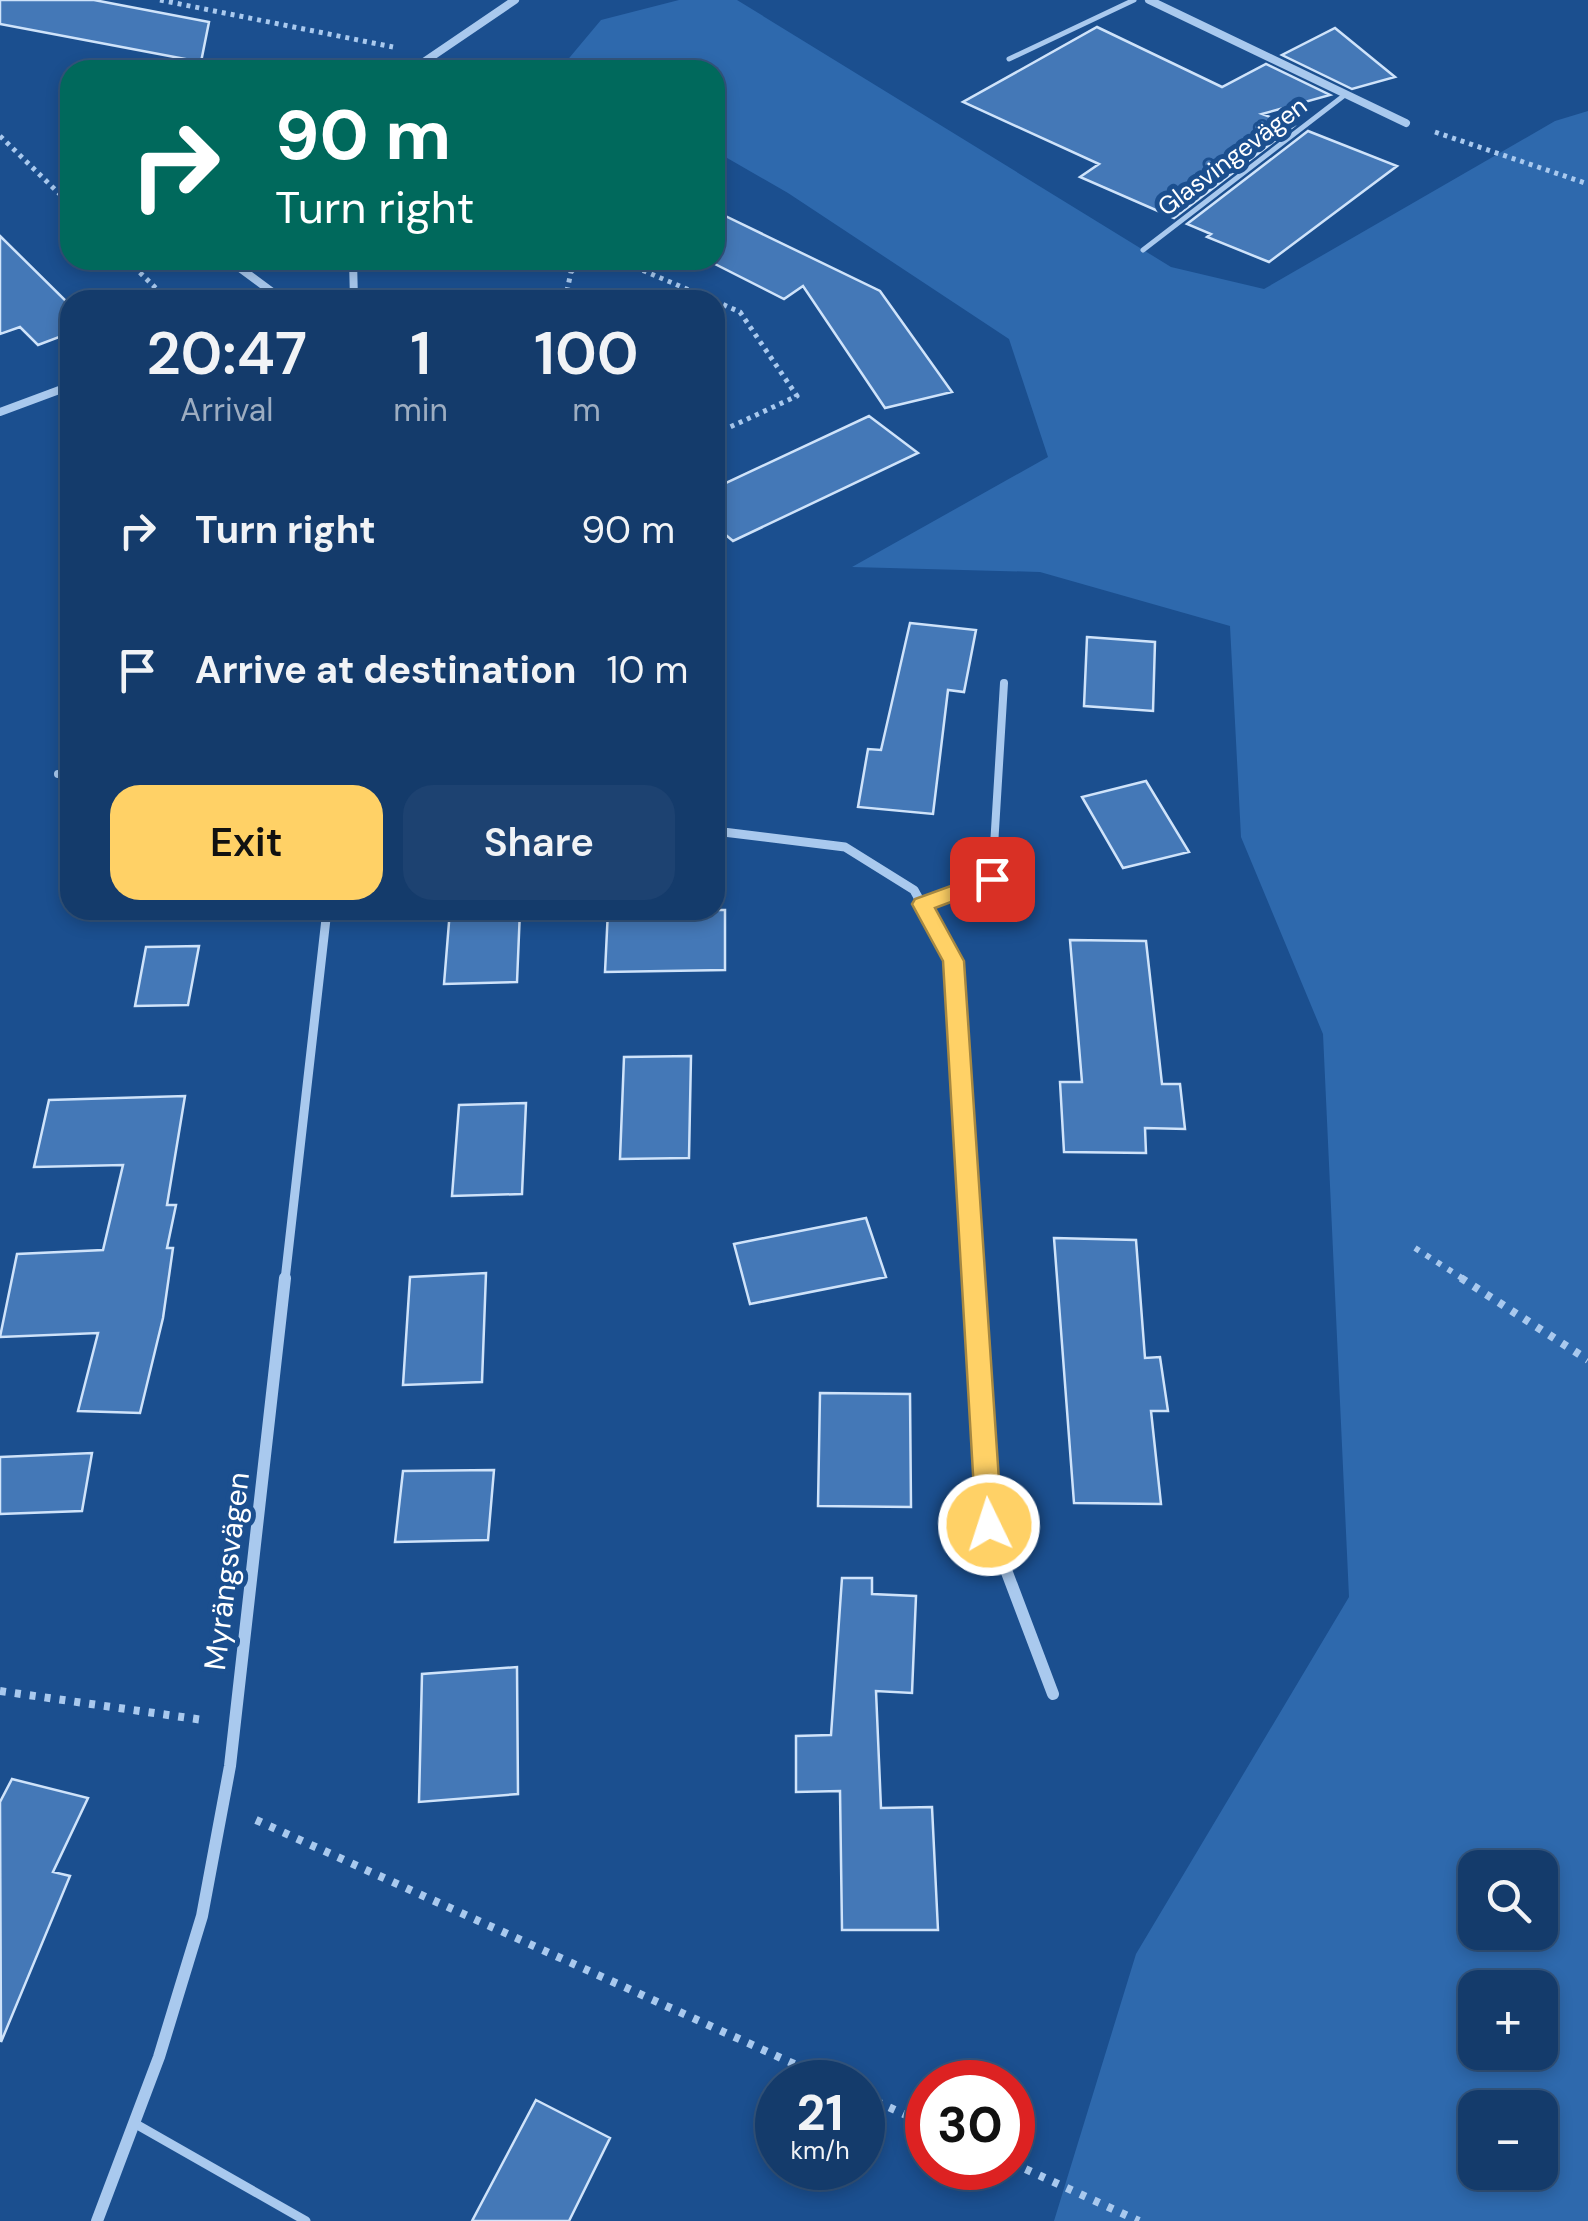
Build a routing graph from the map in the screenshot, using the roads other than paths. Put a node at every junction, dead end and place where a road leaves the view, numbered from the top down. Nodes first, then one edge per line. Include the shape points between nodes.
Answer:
1 (515, 0) edge
2 (1134, 0) edge
3 (1150, 0) edge
4 (1009, 59) dead end
5 (423, 60) edge
6 (1346, 94) junction
7 (1406, 122) road end
8 (1143, 250) dead end
9 (243, 270) edge
10 (270, 290) edge
11 (60, 390) edge
12 (0, 412) edge
13 (1004, 683) dead end
14 (725, 833) edge
15 (922, 904) junction
16 (325, 920) edge
17 (1053, 1694) dead end
18 (134, 2122) junction
19 (97, 2221) edge
20 (306, 2221) edge

1 - 5 street
2 - 4 lane
3 - 6 street, Glasvingevägen
6 - 7 street, Glasvingevägen
6 - 8 lane, Glasvingevägen
9 - 10 street
11 - 12 street
13 - 15 lane via 992,879
14 - 15 street via 845,847 914,890
15 - 17 street via 954,961 989,1525
16 - 18 street, Myrängsvägen via 222,1805 202,1916
18 - 19 street, Myrängsvägen
18 - 20 lane

